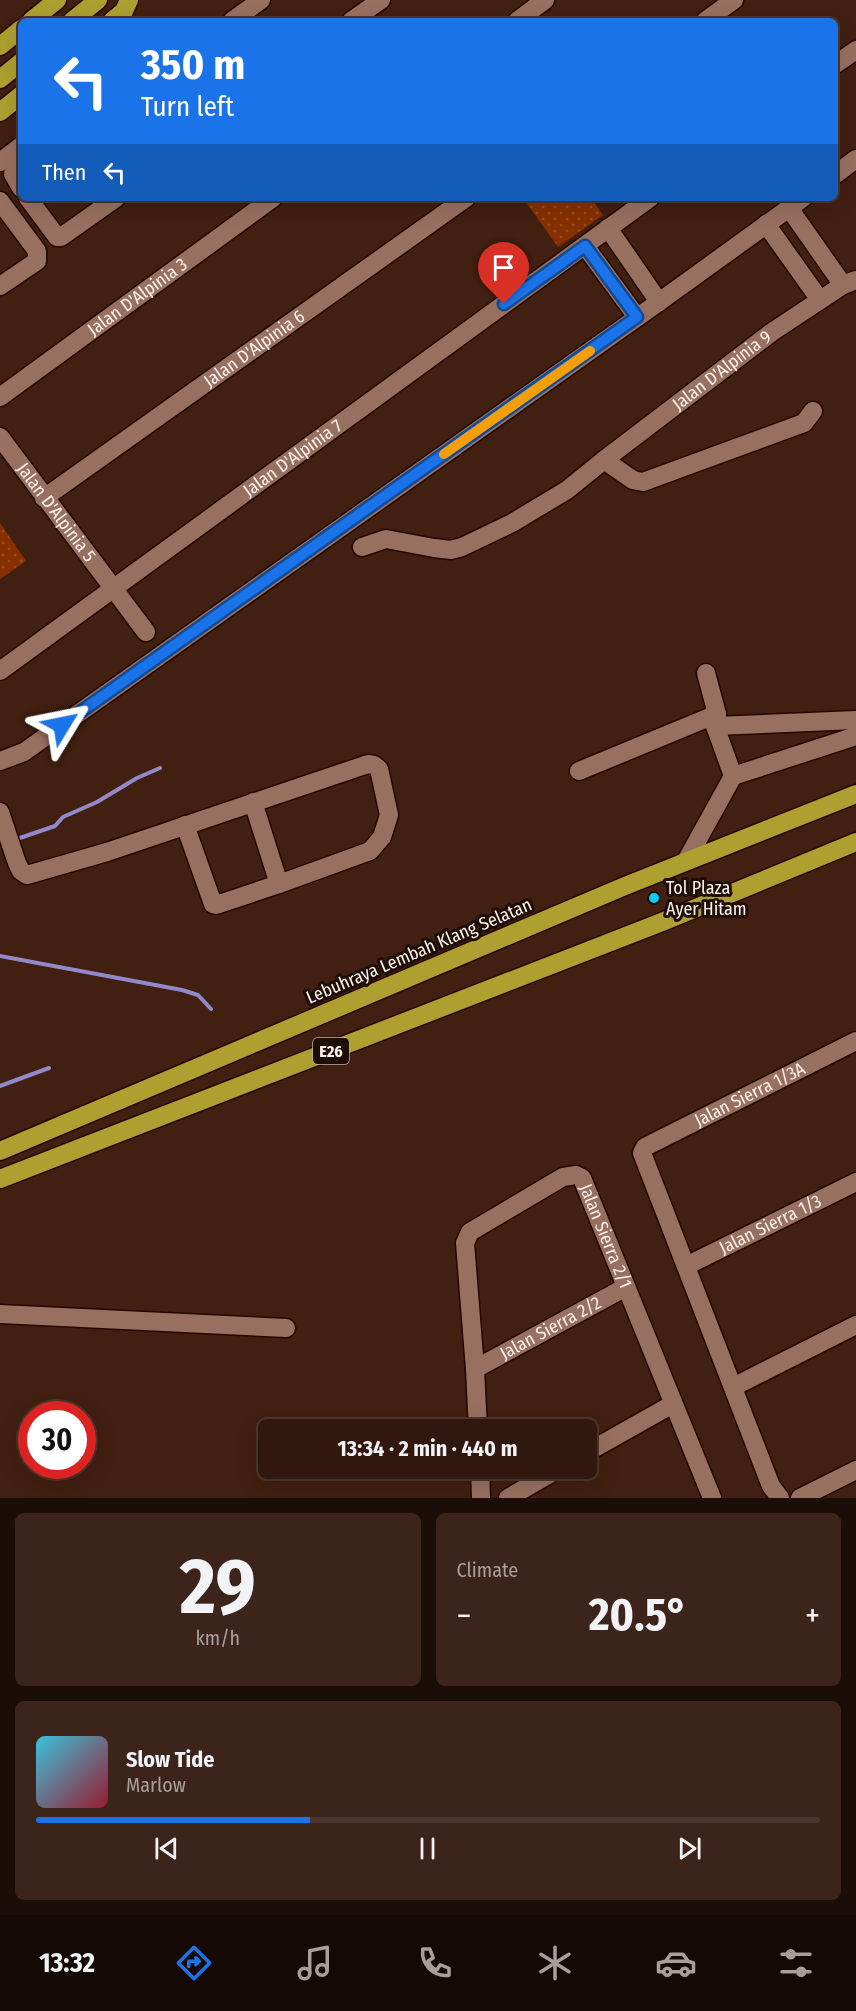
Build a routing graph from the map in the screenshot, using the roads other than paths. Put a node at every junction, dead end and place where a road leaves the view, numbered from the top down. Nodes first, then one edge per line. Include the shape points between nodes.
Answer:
1 (57, 0) edge
2 (98, 0) edge
3 (261, 0) edge
4 (381, 0) edge
5 (545, 0) edge
6 (734, 0) edge
7 (36, 18) edge
8 (76, 18) edge
9 (236, 18) edge
10 (355, 18) edge
11 (520, 18) edge
12 (709, 18) edge
13 (18, 32) edge
14 (0, 46) edge
15 (856, 50) edge
16 (838, 63) edge
17 (18, 64) edge
18 (0, 79) edge
19 (18, 97) edge
20 (0, 112) edge
21 (18, 151) edge
22 (856, 159) edge
23 (0, 162) edge
24 (18, 170) edge
25 (838, 172) edge
26 (18, 183) edge
27 (0, 201) edge
28 (30, 201) edge
29 (112, 201) edge
30 (269, 201) edge
31 (462, 201) edge
32 (646, 201) edge
33 (796, 203) edge
34 (766, 224) junction
35 (608, 228) junction
36 (585, 246) junction
37 (640, 274) junction
38 (6, 282) edge
39 (849, 283) edge
40 (617, 290) junction
41 (820, 300) junction
42 (659, 302) junction
43 (637, 317) junction
44 (0, 397) edge
45 (813, 411) dead end
46 (0, 437) edge
47 (604, 460) junction
48 (44, 498) junction
49 (362, 547) dead end
50 (113, 589) junction
51 (146, 632) dead end
52 (0, 671) edge
53 (705, 673) dead end
54 (716, 720) junction
55 (856, 720) edge
56 (856, 736) edge
57 (0, 762) edge
58 (579, 771) dead end
59 (733, 776) junction
60 (856, 794) edge
61 (253, 802) junction
62 (0, 812) edge
63 (185, 825) junction
64 (856, 842) edge
65 (686, 861) junction
66 (279, 884) junction
67 (856, 1041) edge
68 (0, 1151) edge
69 (0, 1179) edge
70 (856, 1182) edge
71 (686, 1266) junction
72 (626, 1287) junction
73 (0, 1314) edge
74 (856, 1325) edge
75 (286, 1328) dead end
76 (475, 1369) junction
77 (733, 1387) junction
78 (673, 1404) junction
79 (477, 1419) edge
80 (597, 1447) edge
81 (856, 1470) edge
82 (480, 1479) edge
83 (541, 1479) edge
84 (481, 1498) edge
85 (508, 1498) edge
86 (712, 1498) edge
87 (780, 1498) edge
88 (800, 1498) edge

1 - 7 highway
2 - 8 highway
3 - 9 street
4 - 10 street
5 - 11 street
6 - 12 street
13 - 14 highway
15 - 16 street
17 - 18 highway
19 - 20 highway
21 - 23 street
22 - 25 street
24 - 26 street via 13,174
27 - 38 street via 38,256 37,261
28 - 29 street via 57,237
30 - 44 street, Jalan D'Alpinia 3
31 - 48 street, Jalan D'Alpinia 6
32 - 35 street, Jalan D'Alpinia 7
33 - 34 street
33 - 39 street
34 - 41 street
34 - 42 street
35 - 36 street, Jalan D'Alpinia 7
35 - 37 street
36 - 40 street
36 - 50 street, Jalan D'Alpinia 7
37 - 40 street
37 - 42 street
39 - 41 street, Jalan D'Alpinia 9
40 - 43 street
41 - 47 street, Jalan D'Alpinia 9
42 - 43 street
43 - 57 street via 24,752
45 - 47 street via 804,423 643,482 633,480
46 - 48 street, Jalan D'Alpinia 5
47 - 49 street, Jalan D'Alpinia 9 via 567,490 462,547 451,550 386,539
48 - 50 street, Jalan D'Alpinia 5
50 - 51 street, Jalan D'Alpinia 5
50 - 52 street, Jalan D'Alpinia 7
53 - 54 street
54 - 55 street
54 - 58 street
54 - 59 street
56 - 59 street
59 - 65 street
60 - 65 highway, Lebuhraya Lembah Klang Selatan / E26
61 - 63 street
61 - 66 street
61 - 66 street via 368,764 379,769 389,815 382,837 370,851
62 - 63 street via 17,863 27,875
63 - 66 street via 216,905
64 - 69 highway, E26 via 662,922
65 - 68 highway, Lebuhraya Lembah Klang Selatan / E26
67 - 71 street, Jalan Sierra 1/3A via 645,1146 642,1153
70 - 71 street, Jalan Sierra 1/3
71 - 77 street
72 - 76 street, Jalan Sierra 2/2
72 - 76 street, Jalan Sierra 2/1 via 582,1178 563,1177 470,1232 465,1243
72 - 78 street, Jalan Sierra 2/1
73 - 75 street
74 - 77 street
76 - 79 street, Jalan Sierra 2/1
77 - 87 street via 771,1486
78 - 80 street
78 - 86 street, Jalan Sierra 2/1
81 - 88 street
82 - 84 street
83 - 85 street

